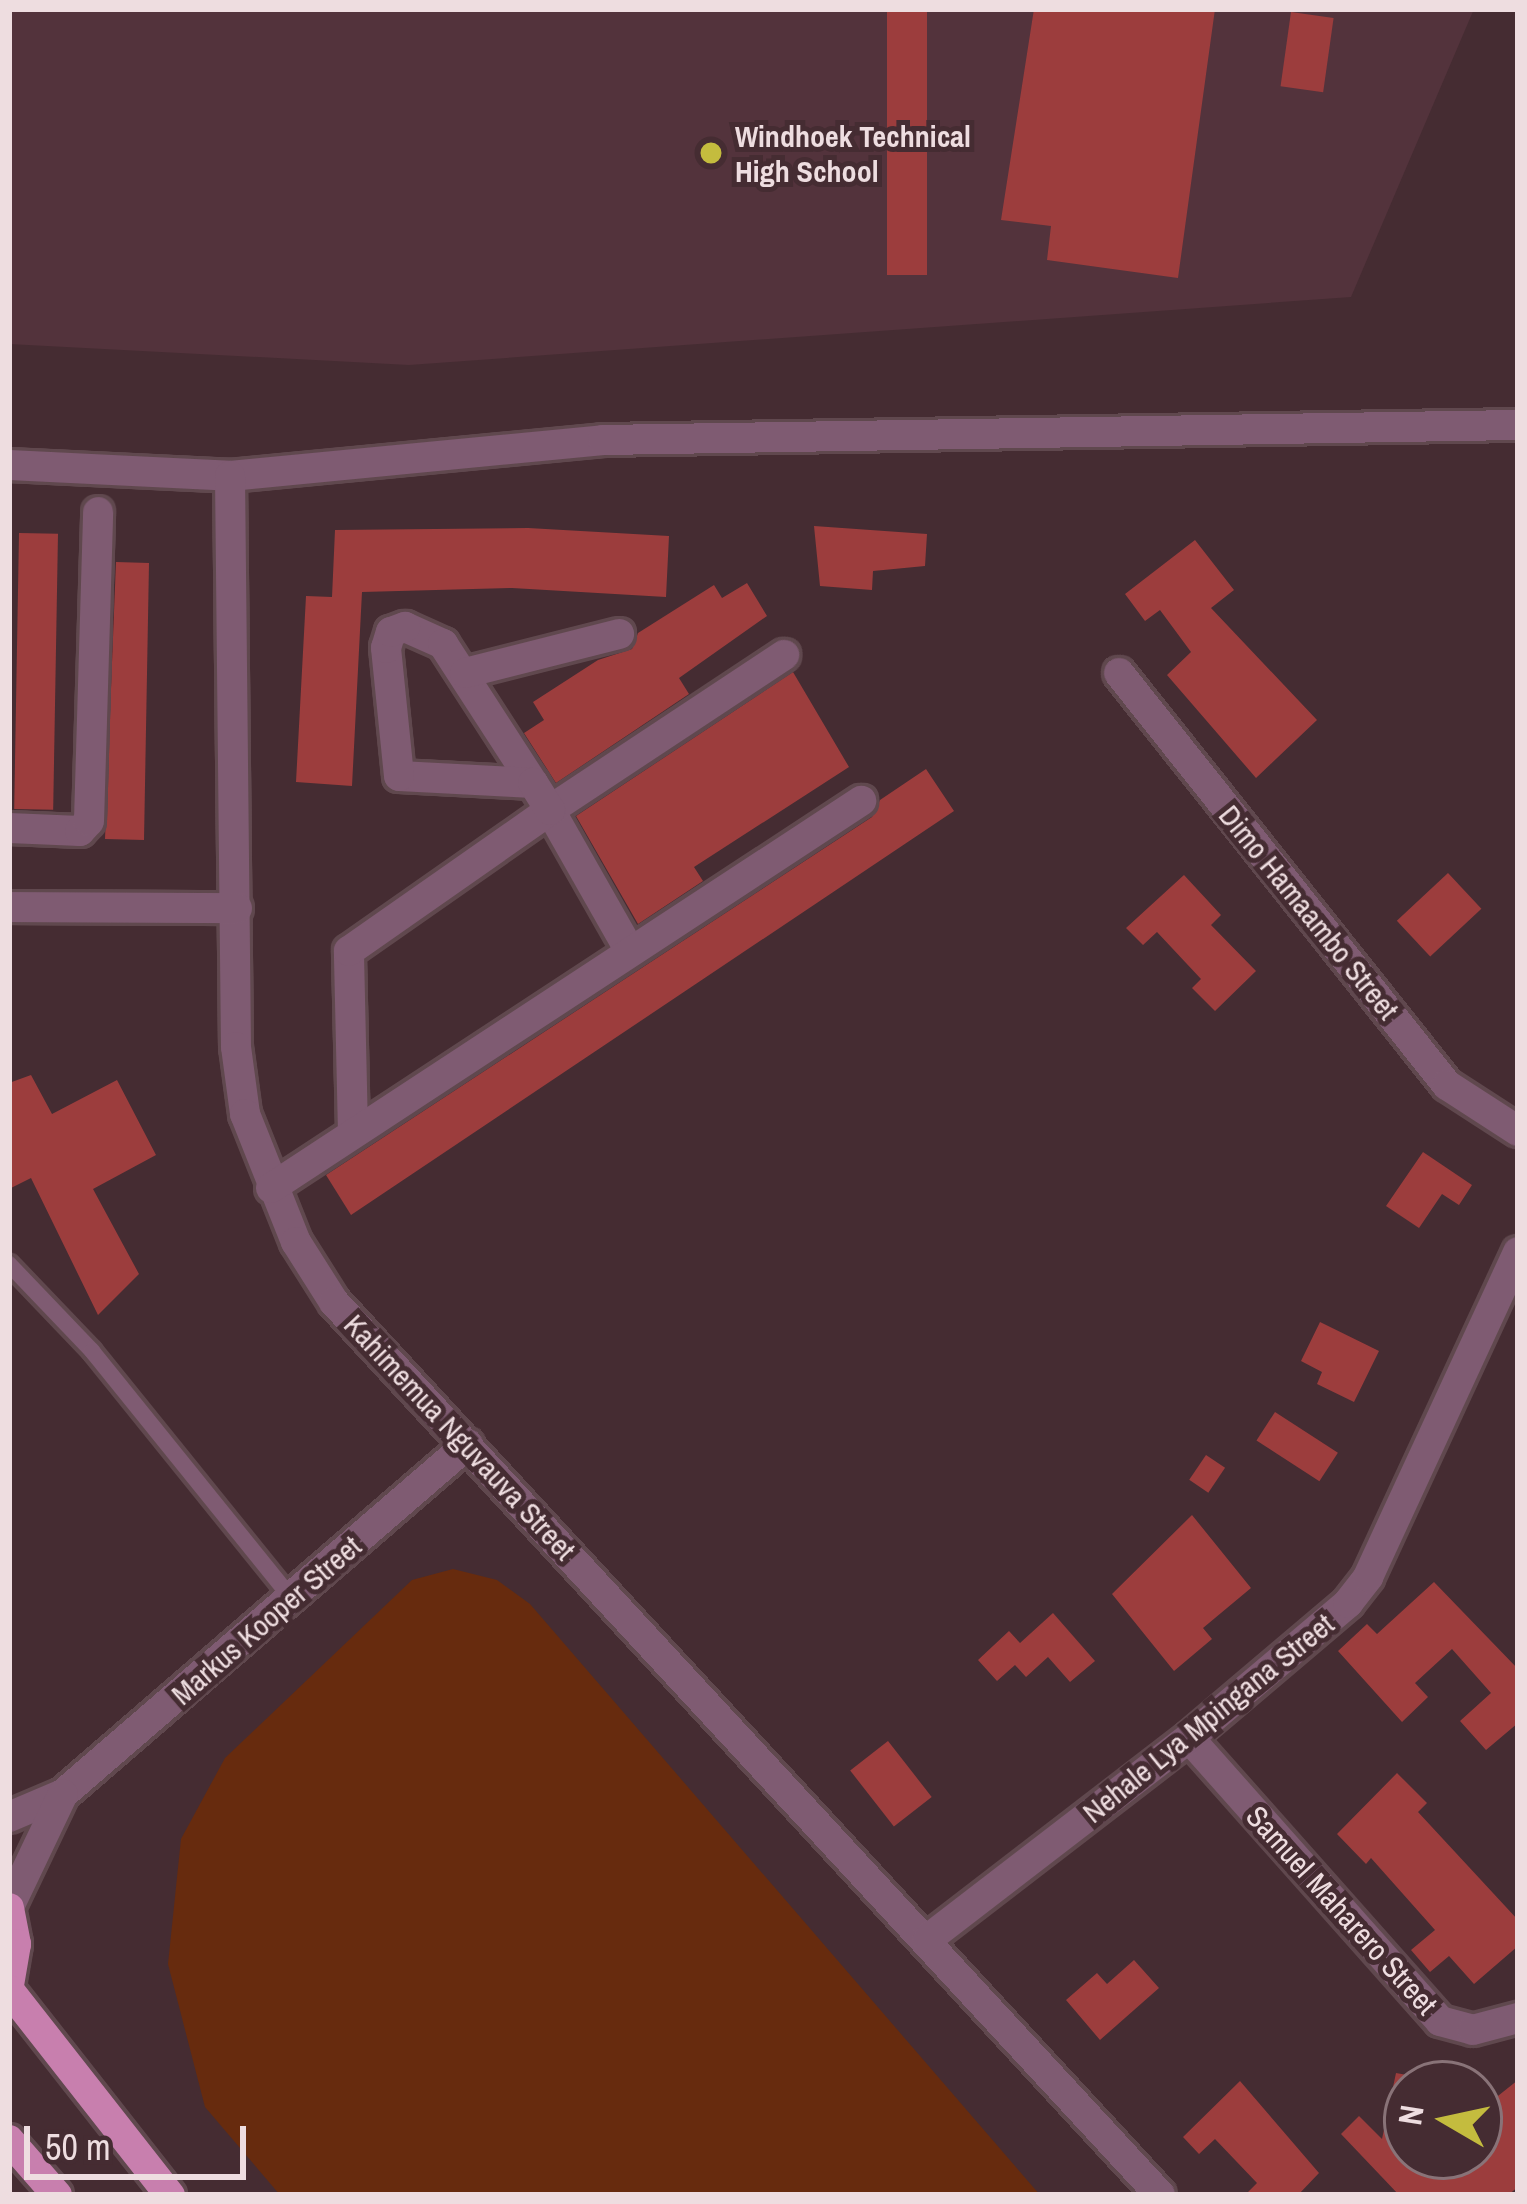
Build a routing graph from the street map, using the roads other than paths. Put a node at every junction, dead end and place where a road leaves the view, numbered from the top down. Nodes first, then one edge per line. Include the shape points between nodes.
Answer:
1 (1518, 425) edge
2 (9, 466) edge
3 (230, 476) junction
4 (98, 512) dead end
5 (619, 634) dead end
6 (784, 655) dead end
7 (465, 673) junction
8 (1119, 673) dead end
9 (533, 783) junction
10 (861, 801) dead end
11 (550, 810) junction
12 (9, 828) edge
13 (9, 907) edge
14 (237, 908) junction
15 (630, 951) junction
16 (1518, 1131) edge
17 (353, 1132) junction
18 (271, 1188) junction
19 (1518, 1252) edge
20 (9, 1264) edge
21 (468, 1444) junction
22 (292, 1599) junction
23 (1189, 1738) junction
24 (63, 1795) junction
25 (9, 1817) edge
26 (11, 1915) edge
27 (928, 1940) junction
28 (9, 1988) edge
29 (1518, 2018) edge
30 (9, 2140) edge
31 (57, 2195) edge
32 (170, 2195) edge
33 (1160, 2195) edge

1 - 3 street via 603,440
2 - 3 street
3 - 14 street, Kahimemua Nguvauva Street
4 - 12 street via 89,821 80,831
5 - 7 street
6 - 11 street
7 - 9 street
7 - 9 street via 426,632 391,632 393,767 409,780
8 - 16 street, Dimo Hamaambo Street via 1447,1085
9 - 11 street
10 - 15 street
11 - 15 street
11 - 17 street via 349,951
13 - 14 street
14 - 18 street, Kahimemua Nguvauva Street via 236,1047 245,1114
15 - 17 street
17 - 18 street
18 - 21 street, Kahimemua Nguvauva Street via 334,1302
19 - 23 street, Nehale Lya Mpingana Street via 1368,1576 1325,1627
20 - 22 lane via 92,1352
21 - 22 street, Markus Kooper Street
21 - 27 street, Kahimemua Nguvauva Street
22 - 24 street, Markus Kooper Street
23 - 27 street, Nehale Lya Mpingana Street
23 - 29 street, Samuel Maharero Street via 1440,2021 1473,2030
24 - 25 street
24 - 26 street
26 - 28 main road
27 - 33 street, Kahimemua Nguvauva Street
28 - 32 main road
30 - 31 main road

